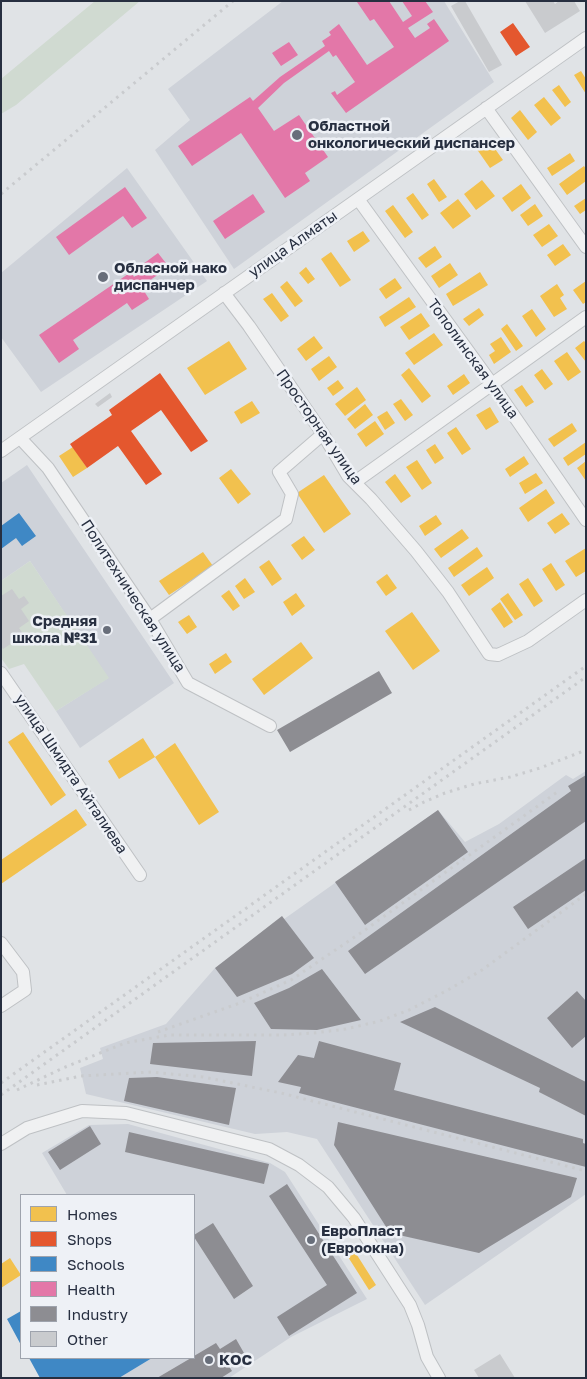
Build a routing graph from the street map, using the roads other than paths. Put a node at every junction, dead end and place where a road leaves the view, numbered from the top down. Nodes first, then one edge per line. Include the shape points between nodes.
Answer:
1 (586, 38) edge
2 (486, 108) junction
3 (358, 199) junction
4 (586, 247) edge
5 (224, 293) junction
6 (586, 317) edge
7 (492, 384) junction
8 (323, 434) junction
9 (20, 438) junction
10 (1, 451) edge
11 (355, 482) junction
12 (586, 520) edge
13 (586, 600) edge
14 (150, 619) junction
15 (1, 673) edge
16 (270, 726) dead end
17 (140, 874) dead end
18 (1, 943) edge
19 (1, 1006) edge
20 (1, 1144) edge
21 (438, 1378) edge

1 - 2 street, улица Алматы
2 - 3 street, улица Алматы
2 - 4 street
3 - 5 street, улица Алматы
3 - 7 street, Тополинская улица
5 - 8 street, Просторная улица
5 - 9 street, улица Алматы
6 - 7 street
7 - 11 street
7 - 12 street, Тополинская улица
8 - 11 street, Просторная улица
8 - 14 street via 278,472 292,494 286,519
9 - 10 street, улица Алматы
9 - 14 street, Политехническая улица via 48,468
11 - 13 street, Просторная улица via 416,551 490,654 498,655 528,642
14 - 16 street, Политехническая улица via 188,683
15 - 17 street, улица Шмидта Айталиева
18 - 19 street via 22,972 25,990
20 - 21 street via 27,1128 82,1111 126,1113 269,1149 299,1165 328,1187 354,1218 410,1305 422,1344

